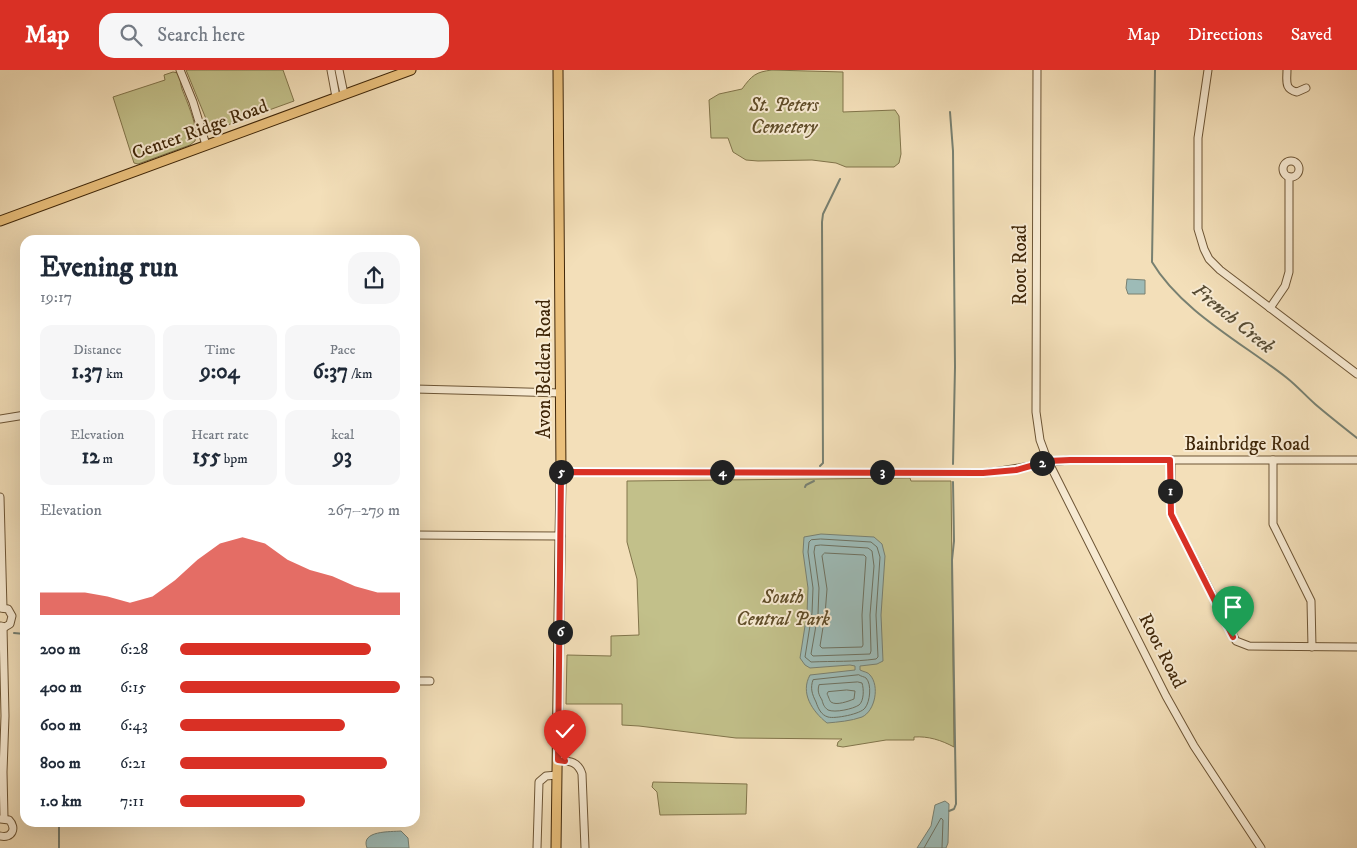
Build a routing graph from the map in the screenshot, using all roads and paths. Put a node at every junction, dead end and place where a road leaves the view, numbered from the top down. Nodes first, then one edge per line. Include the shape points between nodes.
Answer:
1 (180, 70) edge
2 (331, 70) edge
3 (339, 70) edge
4 (411, 70) edge
5 (558, 70) edge
6 (1037, 70) edge
7 (1208, 70) edge
8 (1287, 70) edge
9 (1306, 88) dead end
10 (340, 96) junction
11 (206, 145) junction
12 (1289, 177) dead end
13 (0, 221) edge
14 (1270, 308) junction
15 (1357, 374) edge
16 (420, 389) edge
17 (561, 393) junction
18 (20, 417) edge
19 (0, 419) edge
20 (1048, 460) junction
21 (1170, 460) junction
22 (1273, 460) junction
23 (1357, 460) edge
24 (561, 472) junction
25 (0, 498) edge
26 (420, 535) edge
27 (561, 536) junction
28 (1, 608) edge
29 (2, 627) edge
30 (1312, 647) junction
31 (1357, 648) edge
32 (420, 681) edge
33 (430, 681) dead end
34 (558, 760) junction
35 (557, 774) junction
36 (2, 819) edge
37 (0, 836) edge
38 (537, 848) edge
39 (556, 848) edge
40 (585, 848) edge
41 (1261, 848) edge

1 - 11 street
2 - 10 street
3 - 10 street
4 - 10 main road, Center Ridge Road
5 - 17 main road, Avon Belden Road
6 - 20 street, Root Road via 1036,412 1040,440
7 - 14 street via 1197,145 1200,239 1216,267
8 - 9 street via 1289,90 1297,92
10 - 11 main road, Center Ridge Road
11 - 13 main road, Center Ridge Road
12 - 14 street via 1289,272 1285,286
14 - 15 street
16 - 17 street
17 - 24 main road, Avon Belden Road
18 - 19 street
20 - 21 street, Bainbridge Road
20 - 24 street, Bainbridge Road via 1016,470 983,473
20 - 41 street, Root Road via 1166,696 1194,746
21 - 22 street, Bainbridge Road
21 - 30 street via 1171,514 1236,641 1245,646
22 - 23 street, Bainbridge Road
22 - 30 street via 1273,524 1311,600
24 - 27 main road, Avon Belden Road
25 - 28 street
26 - 27 street
27 - 34 main road, Avon Belden Road
28 - 29 street via 8,609 12,616 10,624
29 - 36 street via 5,716
30 - 31 street
32 - 33 street
34 - 35 main road, Avon Belden Road
34 - 40 street via 573,762 582,774
35 - 38 street via 546,776 539,782
35 - 39 main road, Avon Belden Road
36 - 37 street via 11,821 13,831 7,836

